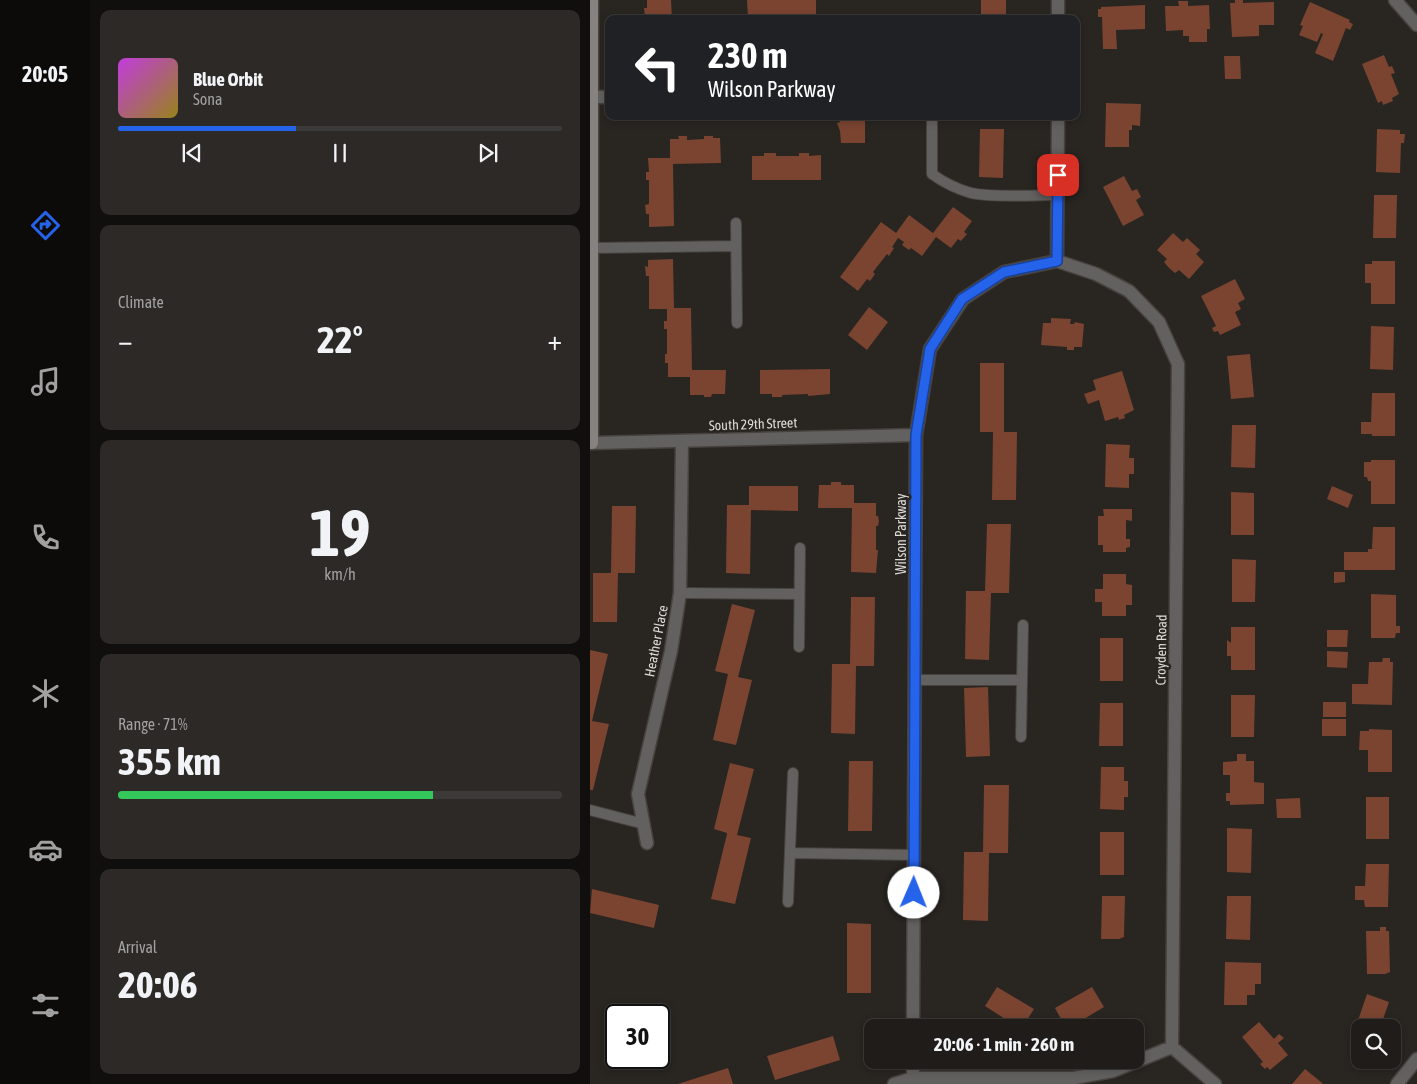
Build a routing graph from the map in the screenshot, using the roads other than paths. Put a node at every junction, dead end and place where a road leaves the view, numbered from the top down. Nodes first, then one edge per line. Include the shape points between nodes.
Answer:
1 (592, 0) edge
2 (1058, 0) edge
3 (1395, 0) edge
4 (1058, 15) edge
5 (1417, 25) edge
6 (592, 97) junction
7 (605, 97) edge
8 (932, 120) edge
9 (1058, 120) edge
10 (1058, 195) junction
11 (736, 223) dead end
12 (736, 246) junction
13 (592, 248) junction
14 (1057, 261) junction
15 (737, 323) dead end
16 (916, 435) junction
17 (682, 441) junction
18 (591, 443) edge
19 (800, 548) dead end
20 (680, 593) junction
21 (799, 594) junction
22 (1023, 625) dead end
23 (799, 647) dead end
24 (916, 680) junction
25 (1022, 680) junction
26 (1021, 737) dead end
27 (793, 773) dead end
28 (590, 810) edge
29 (644, 824) junction
30 (647, 843) dead end
31 (790, 853) junction
32 (915, 854) junction
33 (788, 902) dead end
34 (913, 1019) edge
35 (1172, 1047) junction
36 (1417, 1059) edge
37 (913, 1069) edge
38 (913, 1078) junction
39 (894, 1084) edge
40 (1215, 1084) edge
41 (1396, 1084) edge

1 - 6 street
2 - 4 street
3 - 5 street
6 - 7 street
6 - 13 street
8 - 10 lane via 932,174 944,182 986,194
9 - 10 street
10 - 14 street
11 - 12 lane
12 - 13 lane
12 - 15 lane
13 - 18 street
14 - 16 street, Wilson Parkway via 1004,272 962,299 930,349
14 - 35 street, Croyden Road via 1096,274 1129,291 1159,322 1178,364
16 - 17 street, South 29th Street
16 - 24 street, Wilson Parkway
17 - 18 street, South 29th Street
17 - 20 street, Heather Place
19 - 21 lane
20 - 21 lane
20 - 29 street, Heather Place via 671,651 638,794
21 - 23 lane
22 - 25 lane
24 - 25 lane
24 - 32 street, Wilson Parkway
25 - 26 lane
27 - 31 lane
28 - 29 lane
29 - 30 street, Heather Place
31 - 32 lane
31 - 33 lane
32 - 34 street, Wilson Parkway
35 - 38 street via 1113,1071 1074,1078
35 - 40 street
36 - 41 street
37 - 38 street
38 - 39 street

